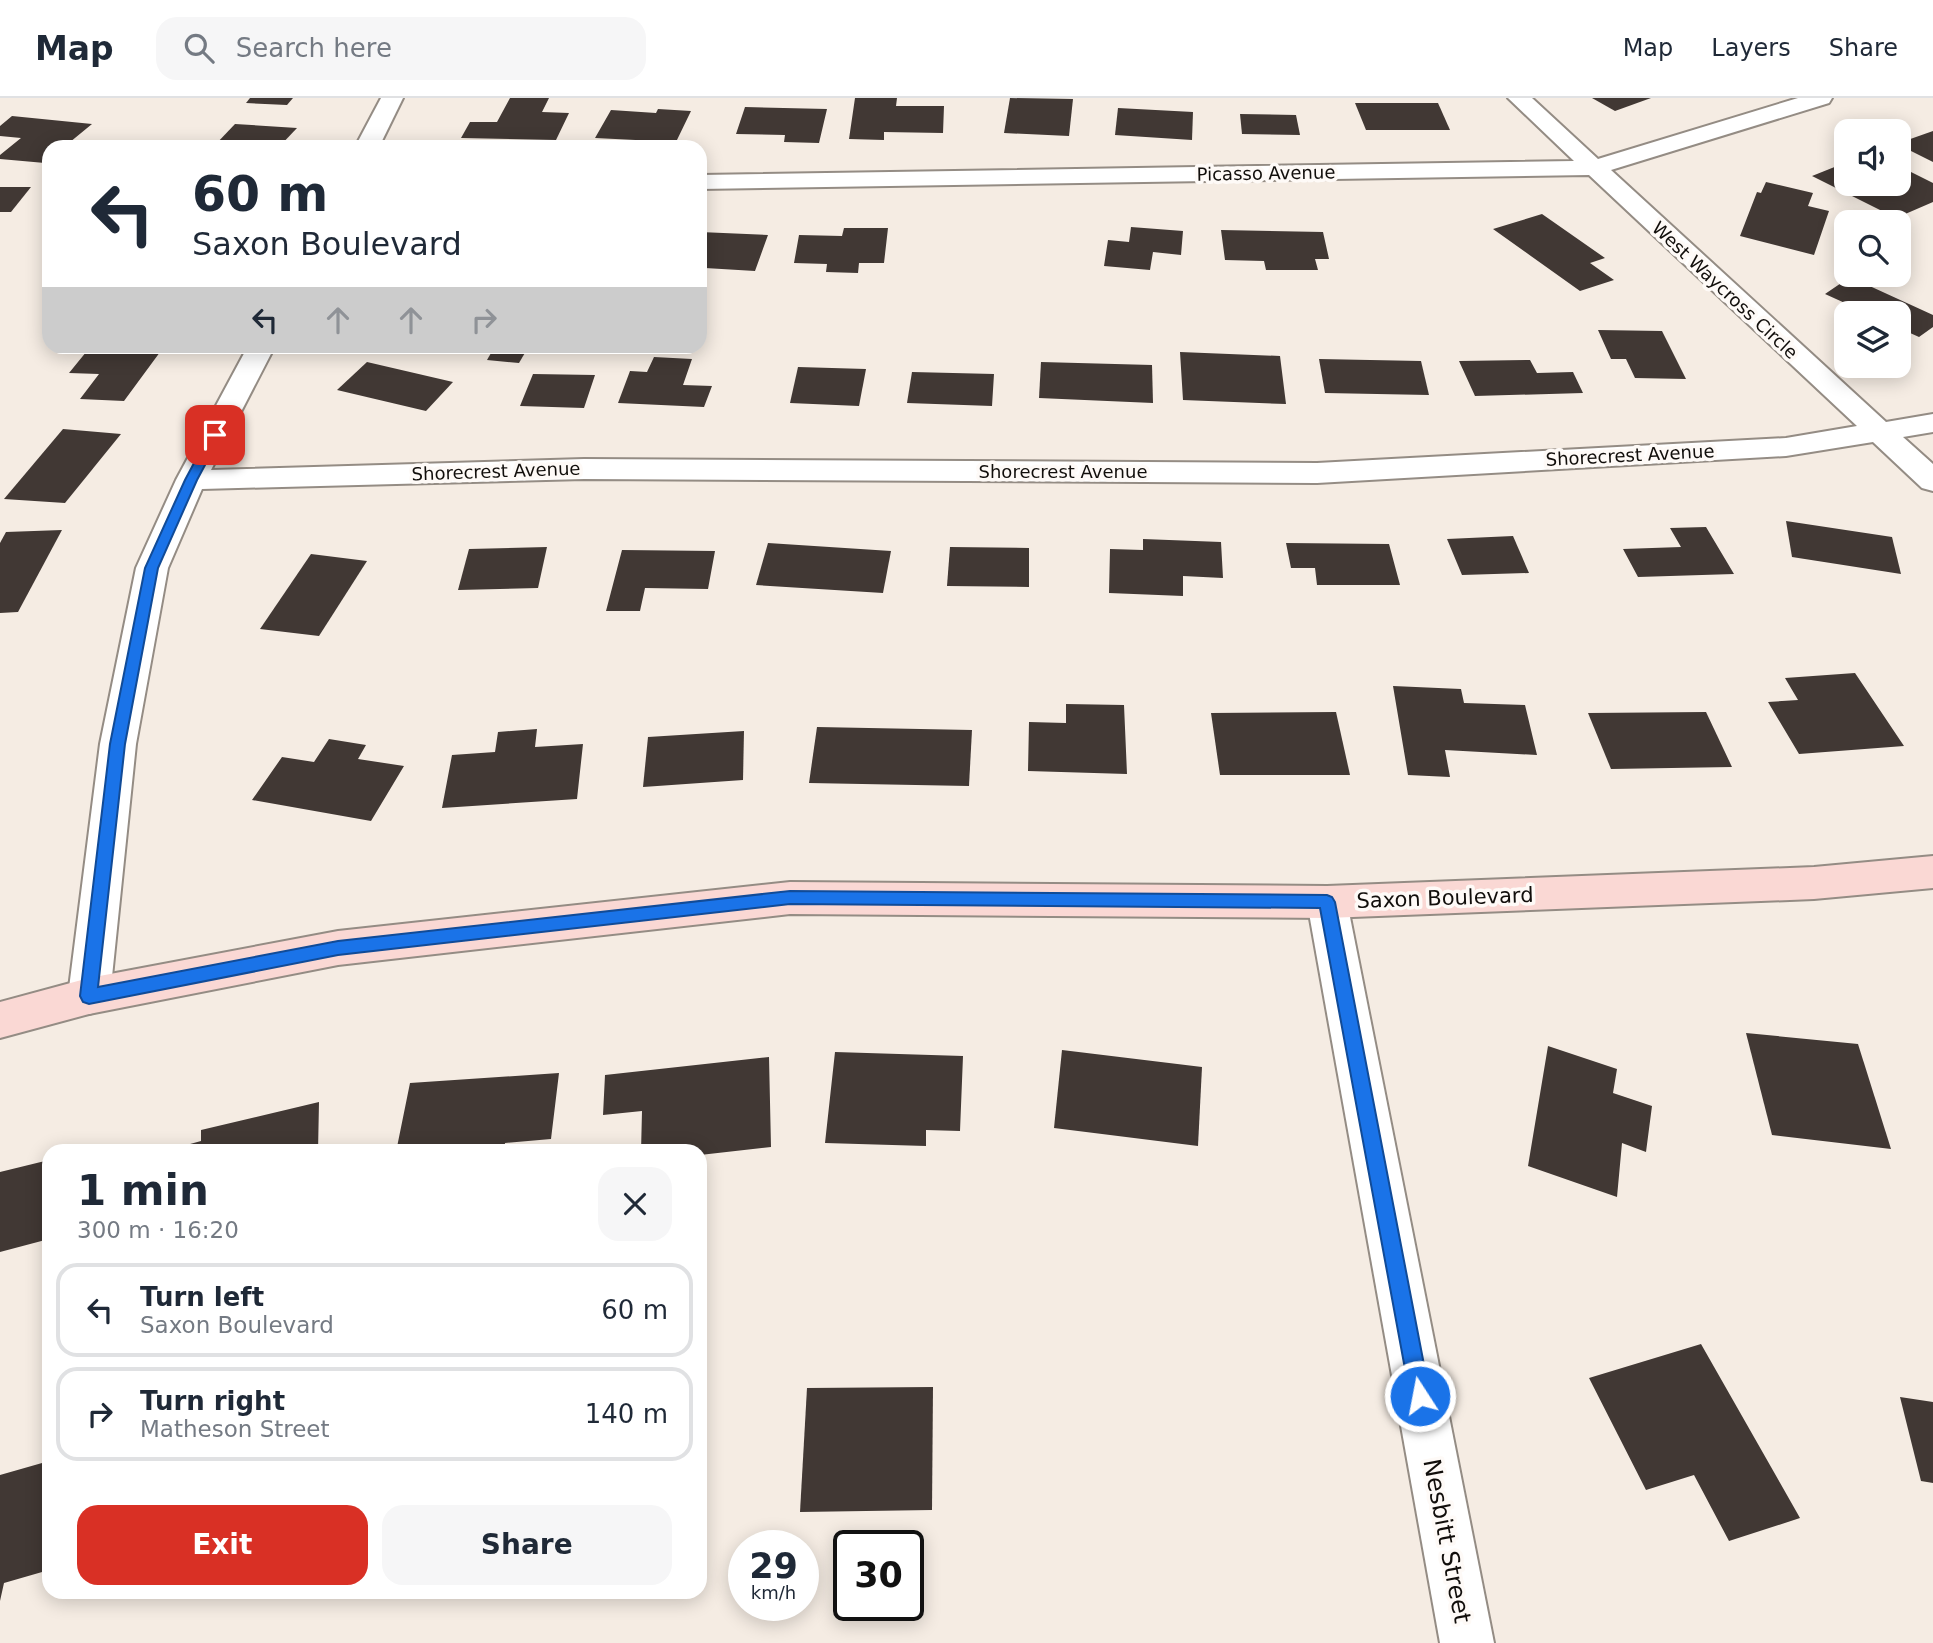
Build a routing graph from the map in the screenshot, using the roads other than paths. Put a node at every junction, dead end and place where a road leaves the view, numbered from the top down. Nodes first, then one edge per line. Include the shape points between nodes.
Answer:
1 (392, 98) edge
2 (1519, 98) edge
3 (1821, 98) edge
4 (371, 140) edge
5 (1593, 168) junction
6 (707, 182) edge
7 (258, 354) edge
8 (1933, 423) edge
9 (1878, 432) junction
10 (191, 480) junction
11 (1933, 481) edge
12 (1933, 872) edge
13 (1327, 902) junction
14 (89, 996) junction
15 (0, 1020) edge
16 (1467, 1643) edge

1 - 4 street
2 - 5 street, West Waycross Circle
3 - 5 street, Picasso Avenue
5 - 6 street, Picasso Avenue
5 - 9 street, West Waycross Circle
7 - 10 street
8 - 9 street, Shorecrest Avenue
9 - 10 street, Shorecrest Avenue via 1786,447 1317,473 584,469
9 - 11 street, West Waycross Circle
10 - 14 street via 152,568 118,744
12 - 13 main road, Saxon Boulevard via 1800,883
13 - 14 main road, Saxon Boulevard via 790,898 338,948
13 - 16 street, Nesbitt Street
14 - 15 main road, Saxon Boulevard

